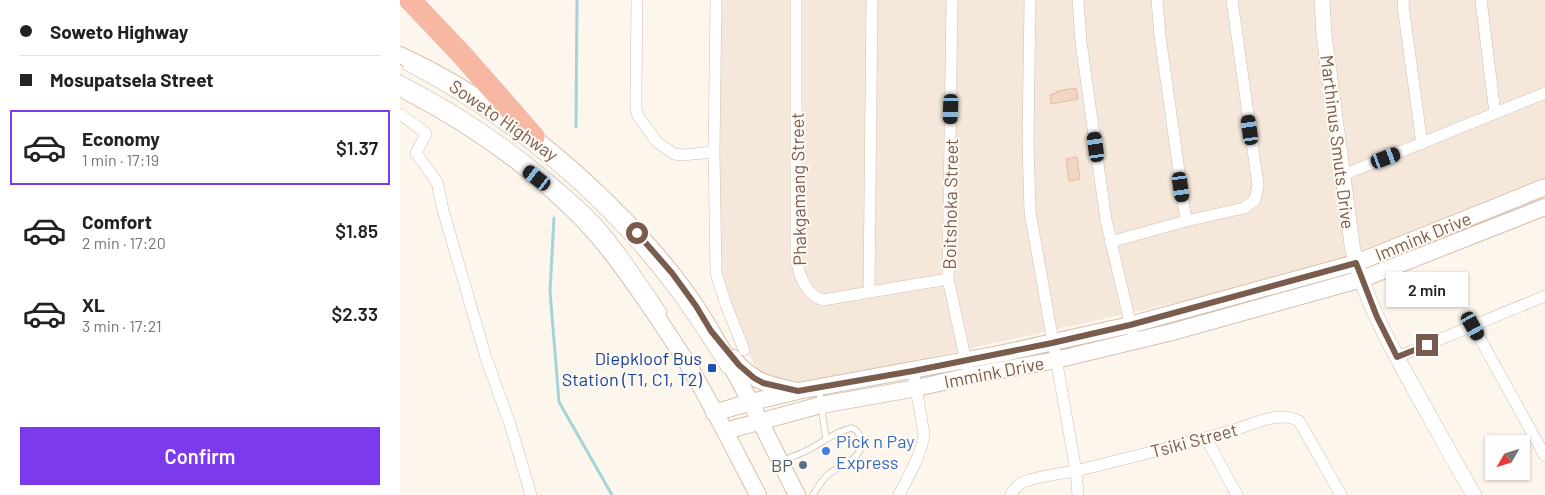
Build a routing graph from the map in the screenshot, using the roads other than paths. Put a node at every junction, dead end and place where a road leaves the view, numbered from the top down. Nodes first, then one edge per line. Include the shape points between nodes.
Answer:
1 (410, 0) edge
2 (637, 0) edge
3 (716, 0) edge
4 (796, 0) edge
5 (872, 0) edge
6 (952, 0) edge
7 (1030, 0) edge
8 (1078, 0) edge
9 (1157, 0) edge
10 (1232, 0) edge
11 (1322, 0) edge
12 (1404, 0) edge
13 (1481, 0) edge
14 (400, 55) edge
15 (400, 64) edge
16 (400, 78) edge
17 (400, 88) edge
18 (1545, 93) edge
19 (1495, 113) junction
20 (400, 114) edge
21 (534, 137) junction
22 (1422, 144) junction
23 (714, 152) junction
24 (1343, 175) junction
25 (1545, 187) edge
26 (1545, 207) edge
27 (1186, 220) junction
28 (1110, 242) junction
29 (1356, 263) junction
30 (948, 279) junction
31 (1362, 279) junction
32 (869, 292) junction
33 (1545, 297) edge
34 (666, 317) dead end
35 (1130, 325) junction
36 (1473, 326) junction
37 (711, 331) junction
38 (1135, 341) junction
39 (1052, 343) junction
40 (744, 350) dead end
41 (1397, 357) junction
42 (1056, 360) junction
43 (967, 368) junction
44 (913, 371) junction
45 (728, 376) dead end
46 (819, 387) junction
47 (916, 388) junction
48 (798, 391) junction
49 (821, 405) junction
50 (749, 411) junction
51 (726, 420) junction
52 (1206, 438) junction
53 (826, 439) junction
54 (1545, 456) edge
55 (780, 462) junction
56 (1076, 471) junction
57 (531, 495) edge
58 (758, 495) edge
59 (790, 495) edge
60 (797, 495) edge
61 (813, 495) edge
62 (899, 495) edge
63 (1011, 495) edge
64 (1078, 495) edge
65 (1237, 495) edge
66 (1340, 495) edge
67 (1474, 495) edge

1 - 21 highway
2 - 23 street via 638,116 657,142 674,154
3 - 23 street
4 - 32 street, Phakgamang Street via 798,267 807,290 817,298 836,299
5 - 32 street
6 - 30 street, Boitshoka Street
7 - 39 street via 1030,212
8 - 28 street via 1081,42
9 - 27 street
10 - 27 street via 1257,193 1255,200 1244,208
11 - 24 street, Marthinus Smuts Drive
12 - 22 street
13 - 19 street
14 - 21 main road, Soweto Highway via 471,93
15 - 45 lane, Soweto Highway via 489,116 562,172 649,262 694,321
16 - 34 lane, Soweto Highway via 472,118 579,202 634,268
17 - 51 main road, Soweto Highway via 435,106 488,141 571,207 631,279
18 - 19 street
19 - 22 street
20 - 57 street via 426,134 416,153 437,182 486,358
21 - 37 main road, Soweto Highway via 597,191 637,233 672,273
22 - 24 street
23 - 40 street via 716,273
24 - 29 street, Marthinus Smuts Drive
25 - 29 main road, Immink Drive
26 - 31 main road, Immink Drive
27 - 28 street
28 - 35 street
29 - 31 street, Marthinus Smuts Drive
29 - 35 main road, Immink Drive
30 - 32 street, Phakgamang Street
30 - 43 street, Boitshoka Street
31 - 38 main road, Immink Drive
31 - 41 street, Marthinus Smuts Drive
33 - 36 street
35 - 38 street
35 - 39 main road, Immink Drive
36 - 41 street
36 - 54 street
37 - 48 main road via 754,378
37 - 50 main road, Soweto Highway
38 - 42 main road, Immink Drive
39 - 42 street
39 - 43 main road, Immink Drive
41 - 67 street, Marthinus Smuts Drive
42 - 43 main road, Immink Drive
42 - 56 street
43 - 44 main road, Immink Drive
43 - 47 main road, Immink Drive
44 - 46 main road, Immink Drive
44 - 47 street
46 - 48 main road, Immink Drive
46 - 49 lane
47 - 49 main road, Immink Drive
47 - 62 street via 923,444
48 - 50 main road, Immink Drive
49 - 50 main road, Immink Drive
49 - 53 lane
50 - 51 main road, Immink Drive
50 - 55 main road, Soweto Highway
50 - 59 lane, Soweto Highway
51 - 58 main road, Soweto Highway
52 - 56 street, Tsiki Street
52 - 65 street
52 - 66 street, Tsiki Street via 1271,418 1292,417 1299,421
53 - 55 lane
53 - 61 lane via 852,428 858,431 863,441 862,449 857,456 829,474
55 - 60 main road, Soweto Highway
56 - 63 street, Tsiki Street via 1027,481 1016,487
56 - 64 street

